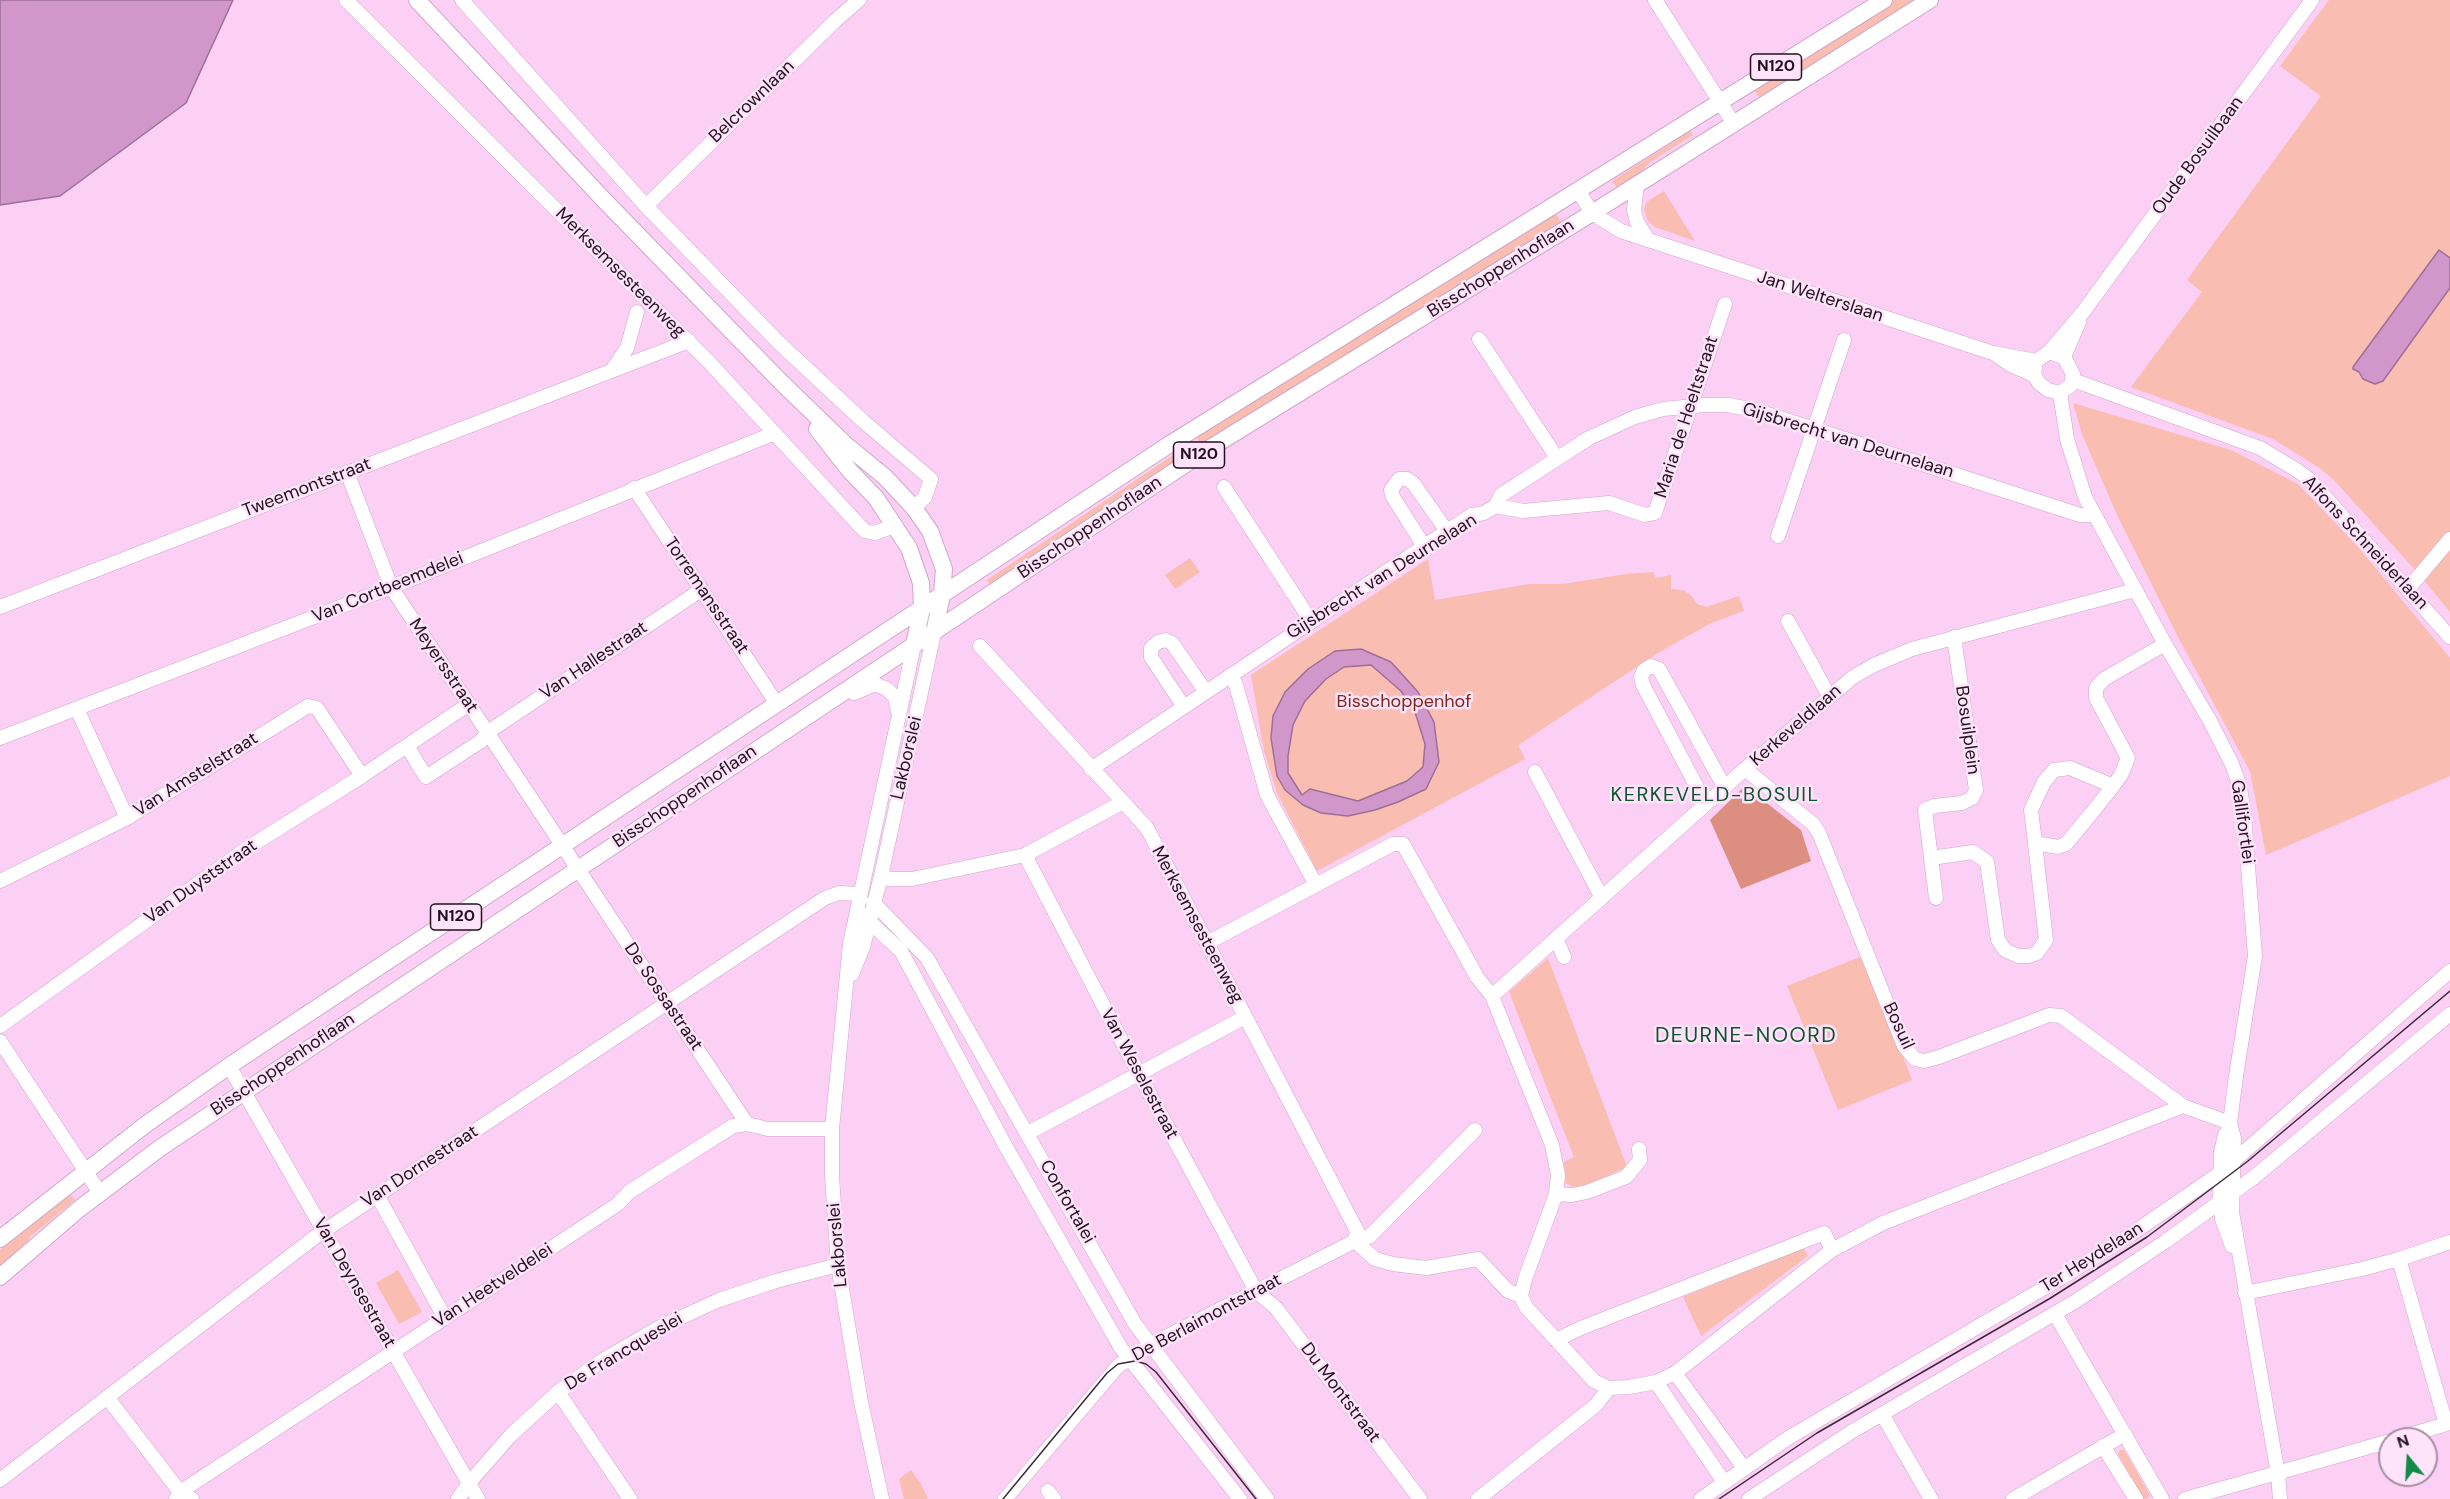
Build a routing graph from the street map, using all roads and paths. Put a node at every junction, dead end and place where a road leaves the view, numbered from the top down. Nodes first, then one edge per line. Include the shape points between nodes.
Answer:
1 (346, 0) edge
2 (417, 0) edge
3 (462, 0) edge
4 (860, 0) edge
5 (1655, 0) edge
6 (1884, 0) edge
7 (1930, 0) edge
8 (2312, 0) edge
9 (1719, 103) junction
10 (1734, 124) junction
11 (1637, 184) junction
12 (1578, 190) junction
13 (646, 206) junction
14 (1592, 213) junction
15 (1648, 240) junction
16 (1725, 304) dead end
17 (637, 312) dead end
18 (2083, 312) junction
19 (1479, 339) dead end
20 (1844, 340) dead end
21 (688, 341) junction
22 (2049, 352) junction
23 (2064, 357) junction
24 (2035, 368) junction
25 (613, 369) junction
26 (2073, 380) junction
27 (780, 381) junction
28 (2060, 393) junction
29 (1691, 405) junction
30 (1814, 427) junction
31 (775, 433) junction
32 (1557, 458) junction
33 (347, 472) junction
34 (1224, 487) dead end
35 (634, 488) junction
36 (1496, 506) junction
37 (914, 508) junction
38 (2094, 515) junction
39 (895, 526) junction
40 (1447, 531) junction
41 (1778, 536) dead end
42 (2450, 539) edge
43 (1424, 546) junction
44 (391, 587) junction
45 (701, 590) junction
46 (2135, 590) junction
47 (2408, 590) junction
48 (942, 595) junction
49 (0, 607) edge
50 (922, 608) junction
51 (1311, 621) junction
52 (1788, 621) dead end
53 (934, 633) junction
54 (1954, 637) junction
55 (2450, 637) edge
56 (2165, 644) junction
57 (914, 645) junction
58 (980, 646) dead end
59 (1231, 675) junction
60 (1206, 692) junction
61 (834, 696) junction
62 (1829, 696) junction
63 (469, 704) junction
64 (777, 704) junction
65 (1184, 707) junction
66 (77, 709) junction
67 (898, 711) junction
68 (488, 732) junction
69 (0, 738) edge
70 (406, 746) junction
71 (891, 749) junction
72 (908, 753) junction
73 (1091, 768) junction
74 (1745, 769) junction
75 (1535, 772) dead end
76 (362, 776) junction
77 (2113, 786) junction
78 (1725, 788) junction
79 (1123, 802) junction
80 (1706, 804) junction
81 (127, 818) junction
82 (2035, 843) junction
83 (563, 847) junction
84 (1025, 855) junction
85 (1931, 858) junction
86 (578, 870) junction
87 (881, 876) junction
88 (0, 880) edge
89 (1316, 885) junction
90 (861, 894) junction
91 (1602, 898) junction
92 (1936, 898) dead end
93 (873, 902) junction
94 (858, 910) junction
95 (868, 921) junction
96 (1556, 938) junction
97 (1207, 943) junction
98 (915, 946) junction
99 (904, 956) junction
100 (1564, 957) dead end
101 (2450, 971) edge
102 (846, 988) junction
103 (1492, 996) junction
104 (667, 1004) junction
105 (2450, 1014) edge
106 (1245, 1017) junction
107 (0, 1026) edge
108 (0, 1041) edge
109 (229, 1066) junction
110 (1139, 1074) junction
111 (244, 1091) junction
112 (2183, 1106) junction
113 (747, 1125) junction
114 (2230, 1125) junction
115 (829, 1129) junction
116 (1475, 1130) dead end
117 (1028, 1133) junction
118 (1639, 1149) dead end
119 (2234, 1162) junction
120 (85, 1171) junction
121 (2220, 1173) junction
122 (2233, 1192) junction
123 (100, 1193) junction
124 (1556, 1194) junction
125 (377, 1195) junction
126 (2220, 1203) junction
127 (324, 1230) junction
128 (0, 1239) edge
129 (1356, 1240) junction
130 (2450, 1242) edge
131 (1832, 1250) junction
132 (2238, 1251) junction
133 (2399, 1259) junction
134 (834, 1266) junction
135 (0, 1277) edge
136 (1256, 1291) junction
137 (2245, 1293) junction
138 (1521, 1296) junction
139 (2055, 1314) junction
140 (445, 1318) junction
141 (1556, 1340) junction
142 (1151, 1345) junction
143 (393, 1352) junction
144 (1129, 1359) junction
145 (1675, 1373) junction
146 (1656, 1382) junction
147 (1609, 1388) junction
148 (558, 1392) junction
149 (107, 1397) junction
150 (1882, 1414) junction
151 (2448, 1424) edge
152 (2125, 1434) junction
153 (2378, 1445) edge
154 (2103, 1446) junction
155 (1744, 1468) junction
156 (2278, 1474) junction
157 (0, 1480) edge
158 (469, 1482) junction
159 (1724, 1482) junction
160 (183, 1497) edge
161 (458, 1499) edge
162 (478, 1499) edge
163 (630, 1499) edge
164 (882, 1499) edge
165 (1005, 1499) edge
166 (1240, 1499) edge
167 (1268, 1499) edge
168 (1420, 1499) edge
169 (1478, 1499) edge
170 (1701, 1499) edge
171 (1749, 1499) edge
172 (1931, 1499) edge
173 (2013, 1499) edge
174 (2136, 1499) edge
175 (2162, 1499) edge
176 (2185, 1499) edge
177 (2280, 1499) edge

1 - 21 street, Merksemsesteenweg
2 - 27 main road
3 - 13 street
4 - 13 street, Belcrownlaan
5 - 9 street
6 - 9 main road, Bisschoppenhoflaan / N120
7 - 10 main road, Bisschoppenhoflaan / N120
8 - 18 street, Oude Bosuilbaan
9 - 10 street
9 - 12 main road, Bisschoppenhoflaan / N120
10 - 11 main road, Bisschoppenhoflaan / N120
11 - 14 main road, Bisschoppenhoflaan / N120
11 - 15 street via 1634,210
12 - 14 street, Jan Welterslaan
12 - 48 main road, Bisschoppenhoflaan / N120 via 1170,444
13 - 37 street via 787,351 931,479 925,497
14 - 15 street, Jan Welterslaan via 1621,231
14 - 53 main road, Bisschoppenhoflaan / N120 via 1202,453
15 - 24 street, Jan Welterslaan
16 - 29 street, Maria de Heeltstraat
17 - 25 street via 627,348
18 - 22 street, Oude Bosuilbaan
18 - 23 street, Oude Bosuilbaan
19 - 32 street
20 - 30 street
21 - 25 street, Tweemontstraat
21 - 31 street, Merksemsesteenweg
22 - 23 street
22 - 24 street
23 - 26 street via 2072,367
24 - 28 street via 2039,382
25 - 33 street, Tweemontstraat
26 - 28 street
26 - 47 street, Alfons Schneiderlaan via 2260,448 2298,471
27 - 37 main road
27 - 39 main road
28 - 38 street via 2073,462
29 - 30 street, Gijsbrecht van Deurnelaan via 1728,405
29 - 32 street, Gijsbrecht van Deurnelaan via 1627,420
29 - 36 street, Maria de Heeltstraat via 1655,513 1645,515 1609,503 1522,511
30 - 38 street, Gijsbrecht van Deurnelaan via 2080,516
30 - 41 street
31 - 35 street, Van Cortbeemdelei
31 - 39 street, Merksemsesteenweg via 865,531 874,533
32 - 36 street, Gijsbrecht van Deurnelaan via 1501,495
33 - 44 street, Meyersstraat
33 - 49 street, Tweemontstraat
34 - 51 street
35 - 44 street, Van Cortbeemdelei
35 - 45 street, Torremansstraat
36 - 40 street, Gijsbrecht van Deurnelaan
37 - 48 main road via 930,531 944,569
38 - 46 street, Gallifortlei
39 - 50 main road via 919,575
40 - 43 street, Gijsbrecht van Deurnelaan
40 - 43 street via 1413,483 1407,478 1399,480 1391,490 1392,497
42 - 47 street
43 - 51 street, Gijsbrecht van Deurnelaan
44 - 63 street, Meyersstraat
44 - 66 street, Van Cortbeemdelei
45 - 64 street, Torremansstraat
45 - 68 street, Van Hallestraat
46 - 54 street, Kerkeveldlaan
46 - 56 street, Gallifortlei
47 - 55 street, Alfons Schneiderlaan
48 - 50 main road, Bisschoppenhoflaan / N120
48 - 53 main road, Lakborslei
50 - 57 main road
50 - 64 main road, Bisschoppenhoflaan / N120
51 - 59 street, Gijsbrecht van Deurnelaan
52 - 62 street
53 - 57 main road, Bisschoppenhoflaan / N120
53 - 72 street, Lakborslei
54 - 62 street, Kerkeveldlaan via 1874,665
54 - 85 street, Bosuilplein via 1976,790 1972,798 1962,802 1924,810
56 - 77 street via 2093,685 2128,758
56 - 114 street, Gallifortlei via 2232,764 2244,815 2256,956
57 - 61 main road, Bisschoppenhoflaan / N120
57 - 67 street, Lakborslei
58 - 73 street, Merksemsesteenweg
59 - 60 street, Gijsbrecht van Deurnelaan
59 - 89 street via 1265,789
60 - 65 street, Gijsbrecht van Deurnelaan
60 - 65 street via 1172,643 1158,642 1151,648 1151,657
61 - 67 street, Lakborslei via 855,693 875,684 890,691
61 - 86 main road, Bisschoppenhoflaan / N120
62 - 74 street, Kerkeveldlaan
63 - 68 street, Meyersstraat
63 - 70 street, Van Duyststraat
64 - 83 main road, Bisschoppenhoflaan / N120
65 - 73 street, Gijsbrecht van Deurnelaan
66 - 69 street, Van Cortbeemdelei
66 - 81 street
67 - 71 street, Lakborslei
68 - 70 street via 481,741 426,777
68 - 83 street, Meyersstraat
70 - 76 street, Van Duyststraat
71 - 72 street
71 - 90 street, Lakborslei
72 - 87 street, Lakborslei
73 - 79 street, Merksemsesteenweg
74 - 78 street, Kerkeveldlaan
74 - 112 street, Bosuil via 1813,824 1819,834 1901,1038 1915,1059 1939,1057 2049,1015 2061,1016
75 - 91 street
76 - 81 street, Van Amstelstraat via 317,708 308,706
76 - 107 street, Van Duyststraat via 246,849
77 - 82 street via 2066,844 2058,847
77 - 82 street via 2070,768 2054,770 2031,810
78 - 80 street, Kerkeveldlaan
78 - 80 street via 1659,669 1651,666 1644,670 1643,685
79 - 84 street
79 - 97 street, Merksemsesteenweg via 1146,828
80 - 91 street, Kerkeveldlaan
81 - 88 street, Van Amstelstraat
82 - 85 street via 2046,940 2037,953 2029,956 2005,950 1998,940 1987,862 1973,852
83 - 86 street
83 - 109 main road, Bisschoppenhoflaan / N120
84 - 87 street via 912,879
84 - 110 street, Van Weselestraat
85 - 92 street, Bosuilplein
86 - 104 street, De Sossastraat
86 - 111 main road, Bisschoppenhoflaan / N120
87 - 93 street, Lakborslei
89 - 97 street
89 - 103 street via 1393,844 1403,843 1477,977
90 - 94 street, Lakborslei
90 - 104 street, Van Dornestraat via 839,893 825,898
91 - 96 street, Kerkeveldlaan
93 - 95 street, Lakborslei
93 - 98 street, Confortalei
94 - 95 street
94 - 102 street, Lakborslei
95 - 99 street, Confortalei
95 - 102 street, Lakborslei via 863,947
96 - 100 street
96 - 103 street, Kerkeveldlaan
97 - 106 street, Merksemsesteenweg
98 - 99 street
98 - 117 street, Confortalei via 927,958
99 - 144 street, Confortalei via 1005,1145
101 - 119 street, Ter Heydelaan
102 - 115 street, Lakborslei
103 - 124 street via 1552,1145 1558,1175
104 - 113 street, De Sossastraat
104 - 125 street, Van Dornestraat
105 - 122 street, Ter Heydelaan
106 - 110 street
106 - 129 street, Merksemsesteenweg via 1357,1231
108 - 120 street
109 - 111 street, Van Deynsestraat
109 - 120 main road, Bisschoppenhoflaan / N120
110 - 117 street
110 - 136 street, Van Weselestraat
111 - 123 main road, Bisschoppenhoflaan / N120
111 - 127 street, Van Deynsestraat
112 - 114 street, Bosuil
112 - 131 street via 1883,1223
113 - 115 street, Van Heetveldelei
113 - 140 street, Van Heetveldelei via 733,1126 629,1192 618,1204
114 - 119 street, Gallifortlei
114 - 121 street, Gallifortlei
115 - 134 street, Lakborslei
116 - 129 street, De Berlaimontstraat via 1370,1236
117 - 142 street, Confortalei via 1135,1324
118 - 124 street via 1640,1160 1626,1177 1587,1192
119 - 121 street, Ter Heydelaan
119 - 122 street, Gallifortlei
120 - 123 street
120 - 128 main road, Bisschoppenhoflaan / N120
121 - 126 street, Gallifortlei
121 - 155 street, Ter Heydelaan via 2061,1278 1860,1394
122 - 126 street, Ter Heydelaan
122 - 132 street, Gallifortlei
123 - 135 main road, Bisschoppenhoflaan / N120
124 - 138 street
125 - 127 street, Van Dornestraat
125 - 140 street
126 - 132 street, Gallifortlei via 2230,1244
126 - 139 street, Ter Heydelaan
127 - 143 street, Van Deynsestraat
127 - 149 street, Van Dornestraat
129 - 136 street, De Berlaimontstraat
129 - 138 street via 1375,1259 1393,1264 1426,1268 1478,1258 1508,1291
130 - 133 street
131 - 141 street via 1824,1233
131 - 145 street
132 - 137 street, Gallifortlei
133 - 137 street
133 - 151 street
134 - 148 street, De Francqueslei via 748,1290 686,1314 603,1360
134 - 164 street, Lakborslei
136 - 142 street, De Berlaimontstraat
136 - 168 street, Du Montstraat via 1276,1308
137 - 156 street, Gallifortlei
138 - 141 street
139 - 150 street, Ter Heydelaan
139 - 152 street
140 - 143 street, Van Heetveldelei
141 - 147 street via 1584,1372
142 - 144 street, De Berlaimontstraat
142 - 167 street, Confortalei
143 - 158 street, Van Deynsestraat
143 - 160 street, Van Heetveldelei
144 - 165 street, De Berlaimontstraat via 1113,1372
144 - 166 street, Confortalei
145 - 146 street
145 - 155 street
146 - 147 street
146 - 159 street
147 - 169 street via 1596,1405
148 - 158 street, De Francqueslei via 511,1435
148 - 163 street
149 - 157 street, Van Dornestraat
149 - 160 street
150 - 171 street, Ter Heydelaan
150 - 172 street
152 - 154 street
152 - 175 street
153 - 156 street
154 - 173 street
154 - 174 street
155 - 159 street, Ter Heydelaan
156 - 176 street
156 - 177 street, Gallifortlei
158 - 161 street, De Francqueslei
158 - 162 street, Van Deynsestraat
159 - 170 street, Ter Heydelaan

